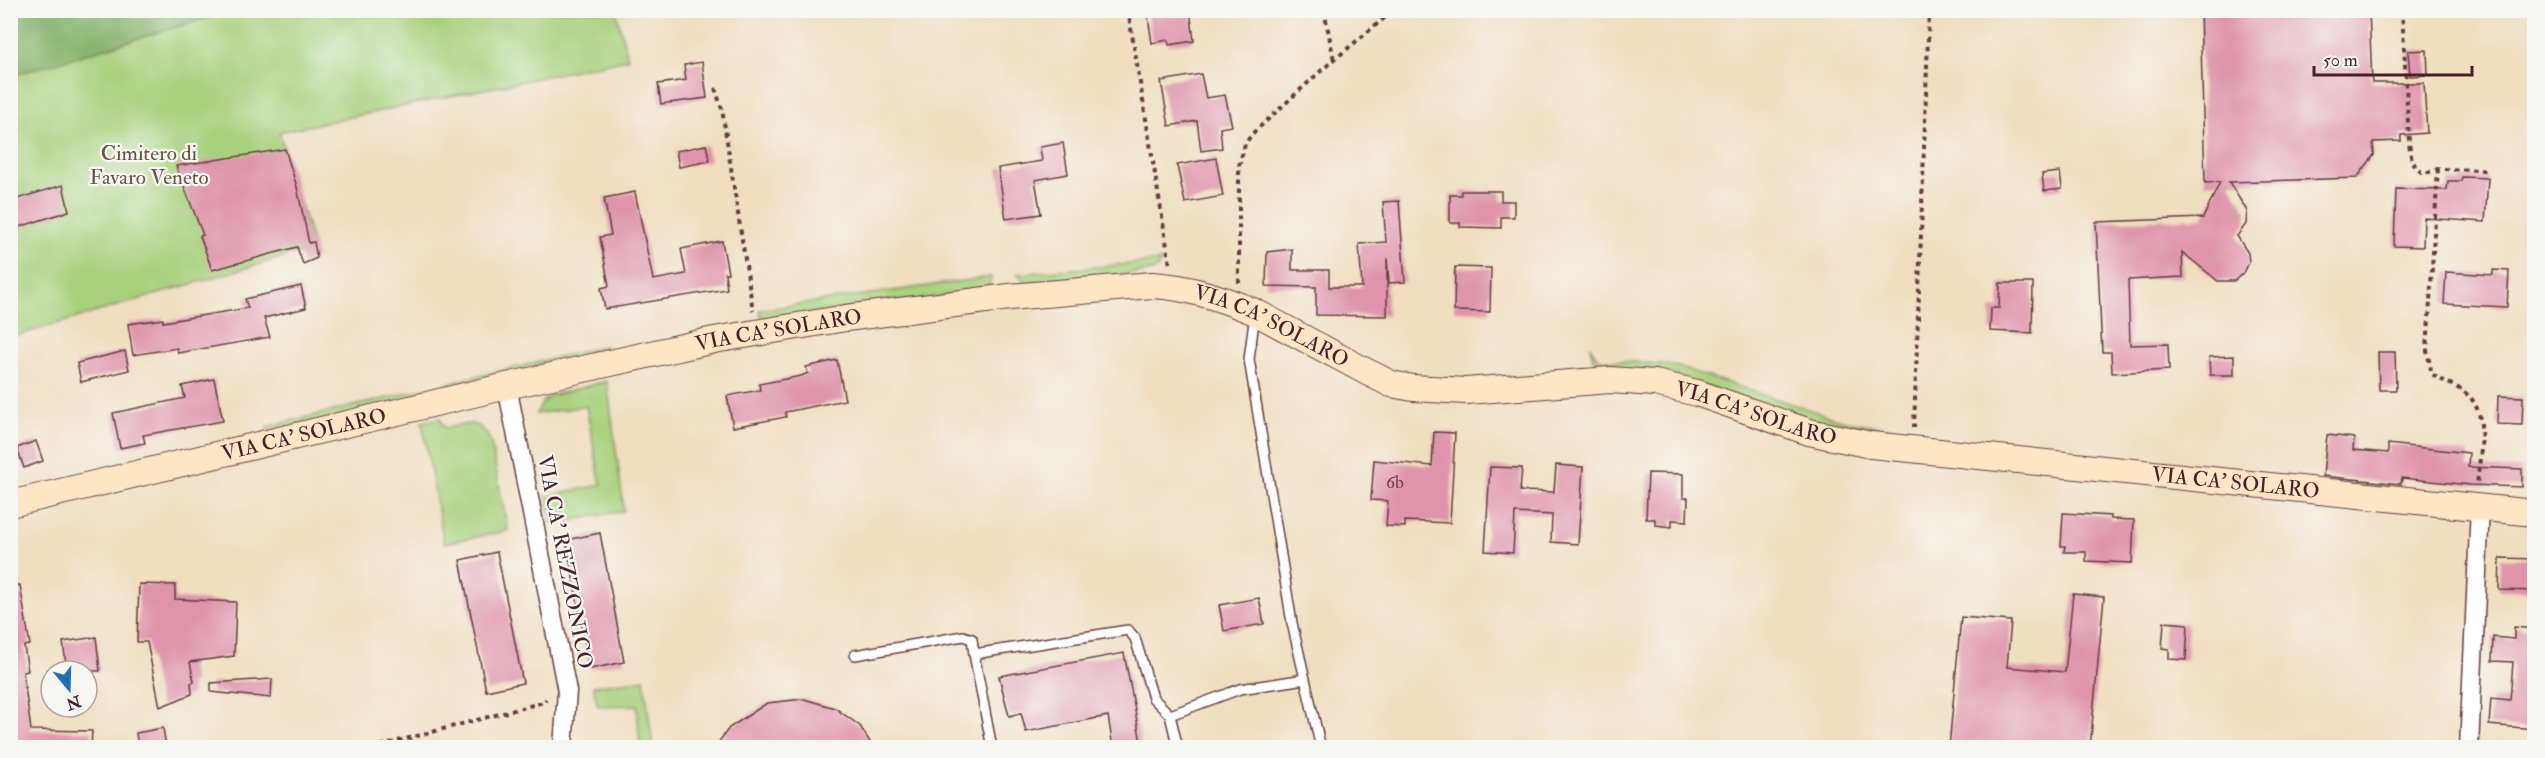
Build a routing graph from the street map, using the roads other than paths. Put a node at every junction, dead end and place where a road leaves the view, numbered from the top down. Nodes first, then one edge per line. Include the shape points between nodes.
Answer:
1 (1247, 308) junction
2 (507, 386) junction
3 (10, 504) edge
4 (2477, 507) junction
5 (2535, 513) edge
6 (974, 654) junction
7 (855, 655) dead end
8 (1305, 680) junction
9 (1170, 715) junction
10 (563, 747) edge
11 (992, 747) edge
12 (1178, 747) edge
13 (1321, 747) edge
14 (2469, 747) edge

1 - 2 street, VIA CA' SOLARO via 1174,286 1009,297 756,332
1 - 4 street, VIA CA' SOLARO via 1391,384 1413,388 1466,391 1610,380 1655,383 1697,393 1809,432 1871,445
1 - 8 lane via 1251,328 1249,359 1292,623
2 - 3 street, VIA CA' SOLARO
2 - 10 street, VIA CA' REZZONICO via 567,691
4 - 5 street, VIA CA' SOLARO
4 - 14 street
6 - 7 lane via 972,639 963,636
6 - 9 lane via 1128,630 1135,638 1153,698
6 - 11 lane
8 - 9 lane via 1240,688
8 - 13 lane
9 - 12 lane

